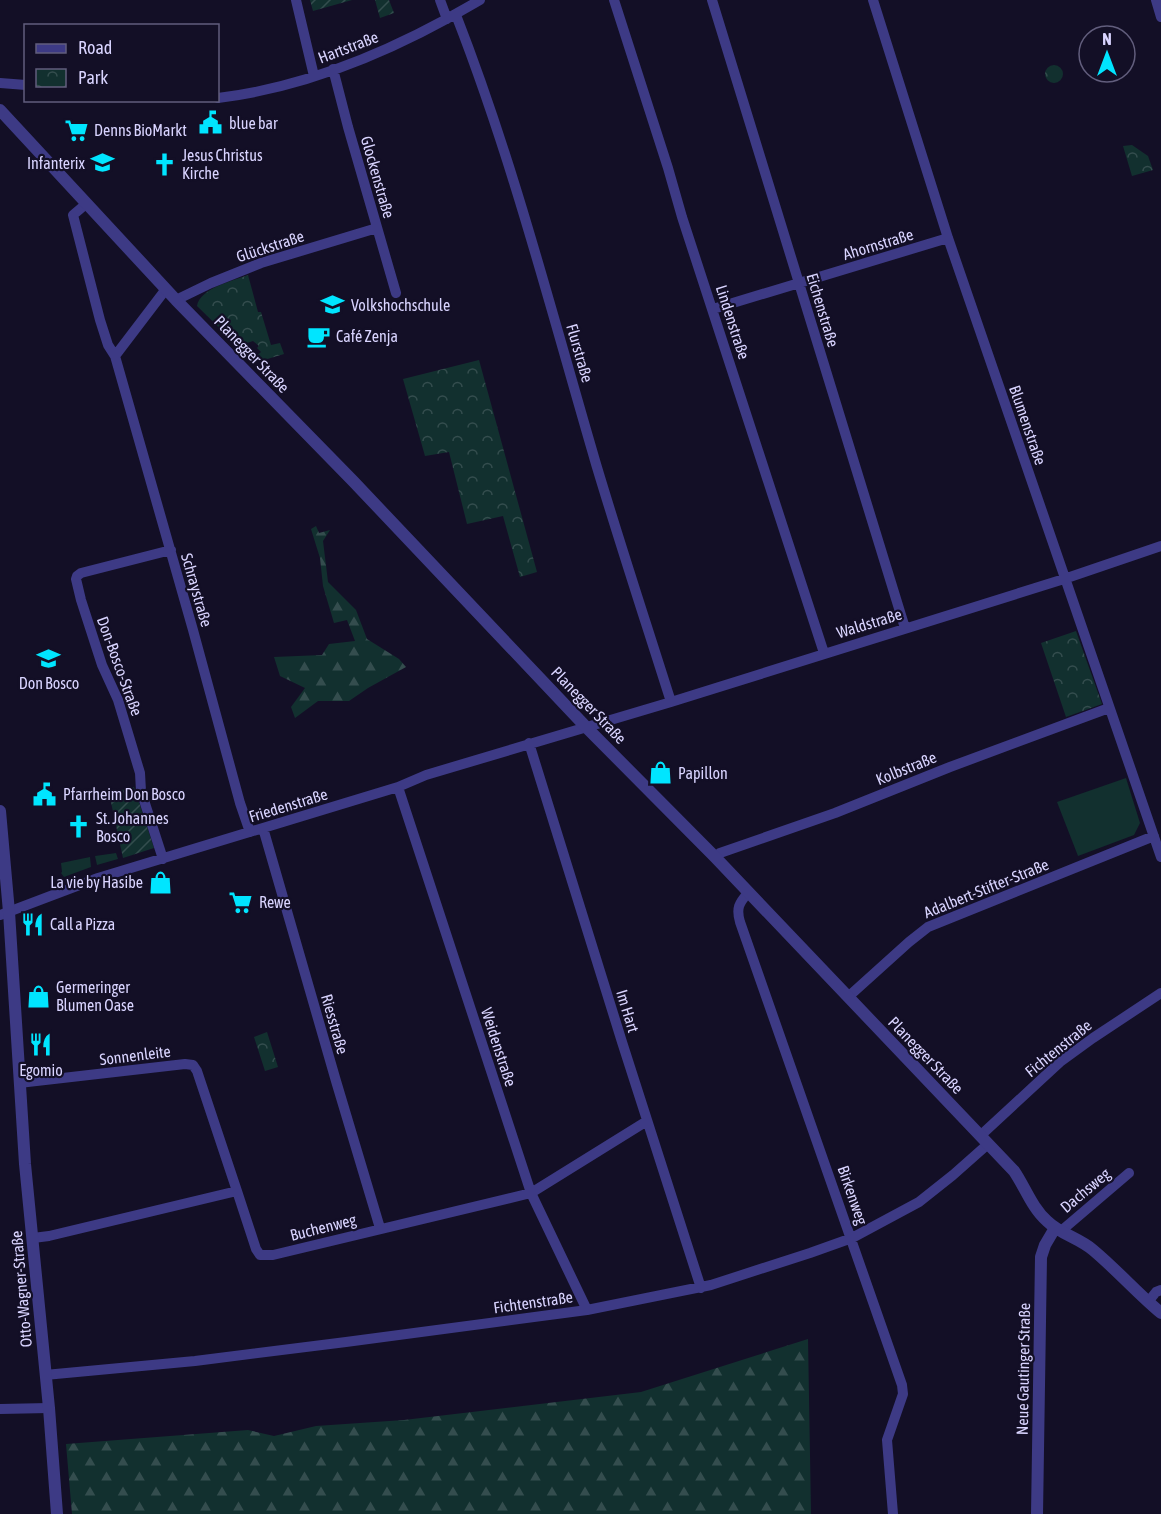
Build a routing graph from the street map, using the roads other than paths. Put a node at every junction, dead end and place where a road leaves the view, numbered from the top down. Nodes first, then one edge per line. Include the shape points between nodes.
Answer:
1 (296, 0) edge
2 (440, 0) edge
3 (480, 0) edge
4 (614, 0) edge
5 (712, 0) edge
6 (873, 0) edge
7 (1156, 0) edge
8 (451, 17) junction
9 (1161, 17) edge
10 (333, 69) junction
11 (314, 76) junction
12 (0, 83) edge
13 (24, 85) edge
14 (219, 98) edge
15 (0, 110) edge
16 (86, 204) junction
17 (377, 228) junction
18 (948, 238) junction
19 (800, 284) junction
20 (166, 289) junction
21 (396, 293) dead end
22 (176, 300) junction
23 (713, 309) junction
24 (113, 353) junction
25 (1161, 546) edge
26 (171, 550) junction
27 (1064, 579) junction
28 (905, 628) junction
29 (824, 653) junction
30 (671, 702) junction
31 (1109, 708) junction
32 (586, 727) junction
33 (529, 743) junction
34 (398, 787) junction
35 (0, 811) edge
36 (263, 828) junction
37 (250, 832) junction
38 (1154, 836) junction
39 (714, 857) junction
40 (1161, 857) edge
41 (163, 859) junction
42 (748, 893) junction
43 (4, 913) edge
44 (1161, 993) edge
45 (848, 997) junction
46 (19, 1083) junction
47 (647, 1121) junction
48 (984, 1140) junction
49 (1129, 1173) dead end
50 (237, 1191) junction
51 (531, 1192) junction
52 (380, 1228) junction
53 (1058, 1229) junction
54 (33, 1238) junction
55 (852, 1238) junction
56 (701, 1287) junction
57 (1161, 1290) edge
58 (1148, 1302) junction
59 (587, 1310) junction
60 (1161, 1313) edge
61 (45, 1375) junction
62 (49, 1408) junction
63 (0, 1409) edge
64 (57, 1514) edge
65 (893, 1514) edge
66 (1037, 1514) edge

1 - 11 street
2 - 8 street, Flurstraße
3 - 8 street, Hartstraße
4 - 23 street, Lindenstraße
5 - 19 street, Eichenstraße
6 - 18 street, Blumenstraße
7 - 9 street
8 - 10 street, Hartstraße via 395,45
8 - 30 street, Flurstraße via 495,127 534,247
10 - 11 street, Hartstraße
10 - 17 street, Glockenstraße
11 - 14 street, Hartstraße
12 - 13 street
15 - 16 street, Planegger Straße
16 - 20 street, Planegger Straße
16 - 24 street, Schraystraße via 73,215
17 - 21 street, Glockenstraße
17 - 22 street, Glückstraße via 261,263
18 - 19 street, Ahornstraße
18 - 27 street, Blumenstraße
19 - 23 street, Ahornstraße
19 - 28 street, Eichenstraße
20 - 22 street, Planegger Straße
20 - 24 street
22 - 32 street, Planegger Straße
23 - 29 street, Lindenstraße
24 - 26 street, Schraystraße
25 - 27 street, Waldstraße
26 - 37 street, Schraystraße
26 - 41 street, Don-Bosco-Straße via 81,573 76,579 140,773 141,791
27 - 28 street, Waldstraße
27 - 31 street, Blumenstraße
28 - 29 street, Waldstraße
29 - 30 street, Waldstraße
30 - 32 street, Waldstraße
31 - 38 street, Blumenstraße
31 - 39 street, Kolbstraße
32 - 33 street, Friedenstraße
32 - 39 street, Planegger Straße
33 - 34 street, Friedenstraße
33 - 47 street, Im Hart
34 - 36 street, Friedenstraße
34 - 51 street, Weidenstraße
35 - 43 street, Otto-Wagner-Straße
36 - 37 street, Friedenstraße
36 - 52 street, Riesstraße
37 - 41 street, Friedenstraße
38 - 40 street, Blumenstraße
38 - 45 street, Adalbert-Stifter-Straße via 928,927
39 - 42 street, Planegger Straße
41 - 43 street, Friedenstraße
42 - 45 street, Planegger Straße
42 - 55 street, Birkenweg via 738,906 740,922
43 - 46 street, Otto-Wagner-Straße
44 - 48 street, Fichtenstraße via 1060,1062
45 - 48 street, Planegger Straße
46 - 50 street, Sonnenleite via 193,1065
46 - 54 street, Otto-Wagner-Straße
47 - 51 street, Buchenweg
47 - 56 street, Im Hart
48 - 53 street, Planegger Straße via 1014,1171 1038,1212
48 - 55 street, Fichtenstraße via 965,1165 919,1202
49 - 53 street, Dachsweg
50 - 52 street, Buchenweg via 261,1255
50 - 54 street
51 - 52 street, Buchenweg
51 - 59 street, Weidenstraße
53 - 58 street, Planegger Straße via 1094,1251
53 - 66 street, Neue Gautinger Straße via 1041,1257
54 - 61 street, Otto-Wagner-Straße
55 - 56 street, Fichtenstraße
55 - 65 street, Birkenweg via 903,1389 887,1440
56 - 59 street, Fichtenstraße
57 - 58 street
58 - 60 street, Planegger Straße
59 - 61 street, Fichtenstraße via 242,1355
61 - 62 street, Otto-Wagner-Straße
62 - 63 street
62 - 64 street, Otto-Wagner-Straße

